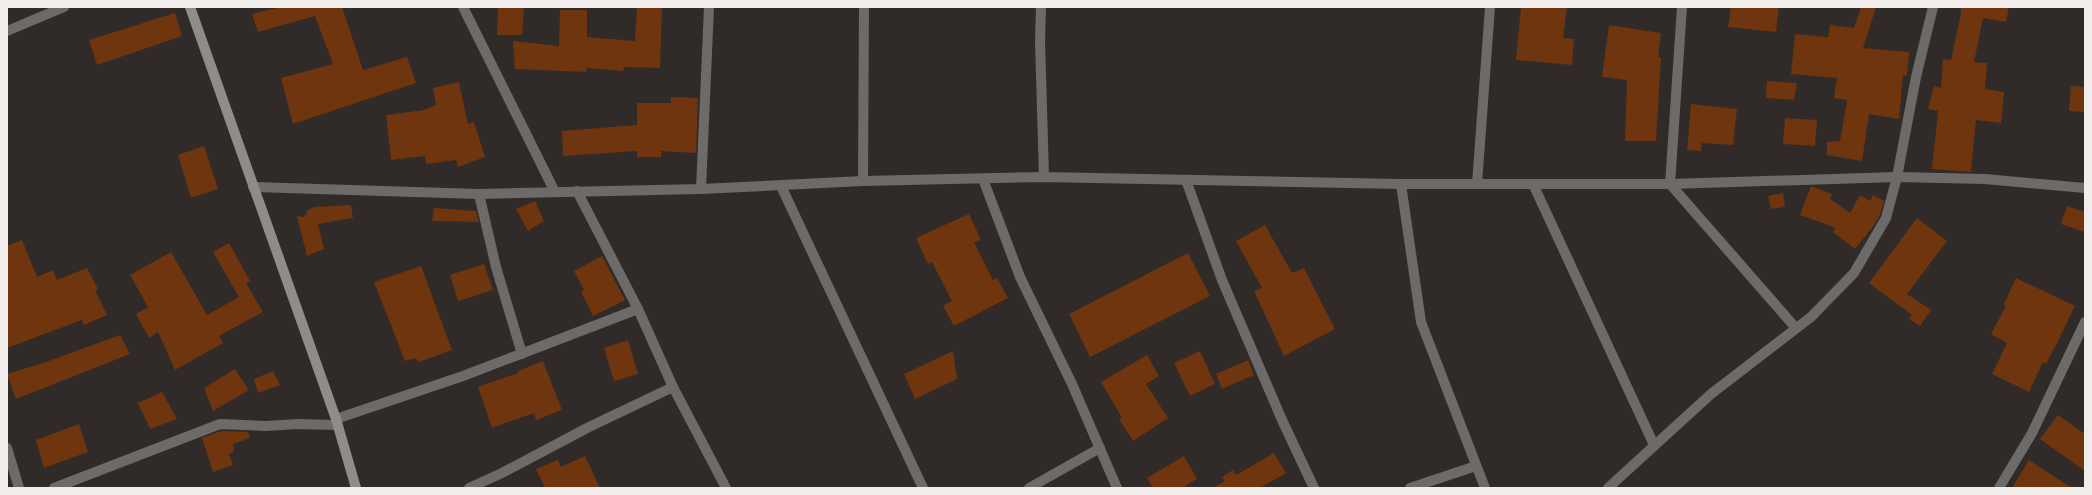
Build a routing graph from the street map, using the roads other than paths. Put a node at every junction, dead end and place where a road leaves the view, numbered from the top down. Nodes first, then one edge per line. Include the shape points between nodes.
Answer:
1 (64, 7) edge
2 (190, 7) edge
3 (462, 7) edge
4 (709, 7) edge
5 (864, 7) edge
6 (1041, 7) edge
7 (1490, 7) edge
8 (1682, 7) edge
9 (1933, 7) edge
10 (7, 31) edge
11 (1044, 177) junction
12 (1897, 177) junction
13 (983, 179) junction
14 (1186, 180) junction
15 (862, 181) junction
16 (1401, 184) junction
17 (1477, 184) junction
18 (1533, 184) junction
19 (1670, 184) junction
20 (781, 186) junction
21 (253, 187) junction
22 (2085, 188) edge
23 (701, 189) junction
24 (578, 191) junction
25 (555, 192) junction
26 (478, 194) junction
27 (638, 309) junction
28 (2085, 322) edge
29 (1795, 327) junction
30 (522, 354) junction
31 (673, 387) junction
32 (336, 422) junction
33 (1654, 446) junction
34 (7, 448) edge
35 (1100, 448) junction
36 (1476, 466) junction
37 (19, 488) edge
38 (54, 488) edge
39 (356, 488) edge
40 (469, 488) edge
41 (726, 488) edge
42 (923, 488) edge
43 (1029, 488) edge
44 (1117, 488) edge
45 (1314, 488) edge
46 (1410, 488) edge
47 (1486, 488) edge
48 (1608, 488) edge
49 (1999, 488) edge

1 - 10 street
2 - 21 main road
3 - 25 street
4 - 23 street
5 - 15 street
6 - 11 street
7 - 17 street
8 - 19 street
9 - 12 street via 1916,77
11 - 13 street
11 - 14 street
12 - 19 street
12 - 22 street via 1985,179
12 - 29 street via 1886,218 1854,273 1811,317
13 - 15 street
13 - 35 street via 1020,278
14 - 16 street
14 - 45 street via 1222,280
15 - 20 street
16 - 17 street
16 - 36 street via 1421,322
17 - 18 street
18 - 19 street
18 - 33 street
19 - 29 street
20 - 23 street
20 - 42 street
21 - 26 street
21 - 32 main road
23 - 24 street
24 - 25 street
24 - 27 street
25 - 26 street
26 - 30 street
27 - 30 street
27 - 31 street
28 - 49 street via 2032,433
29 - 33 street via 1711,394
30 - 32 street
31 - 40 street via 589,426
31 - 41 street
32 - 38 street via 266,426 220,424
32 - 39 main road
33 - 48 street
34 - 37 street
35 - 43 street
35 - 44 street
36 - 46 street
36 - 47 street

